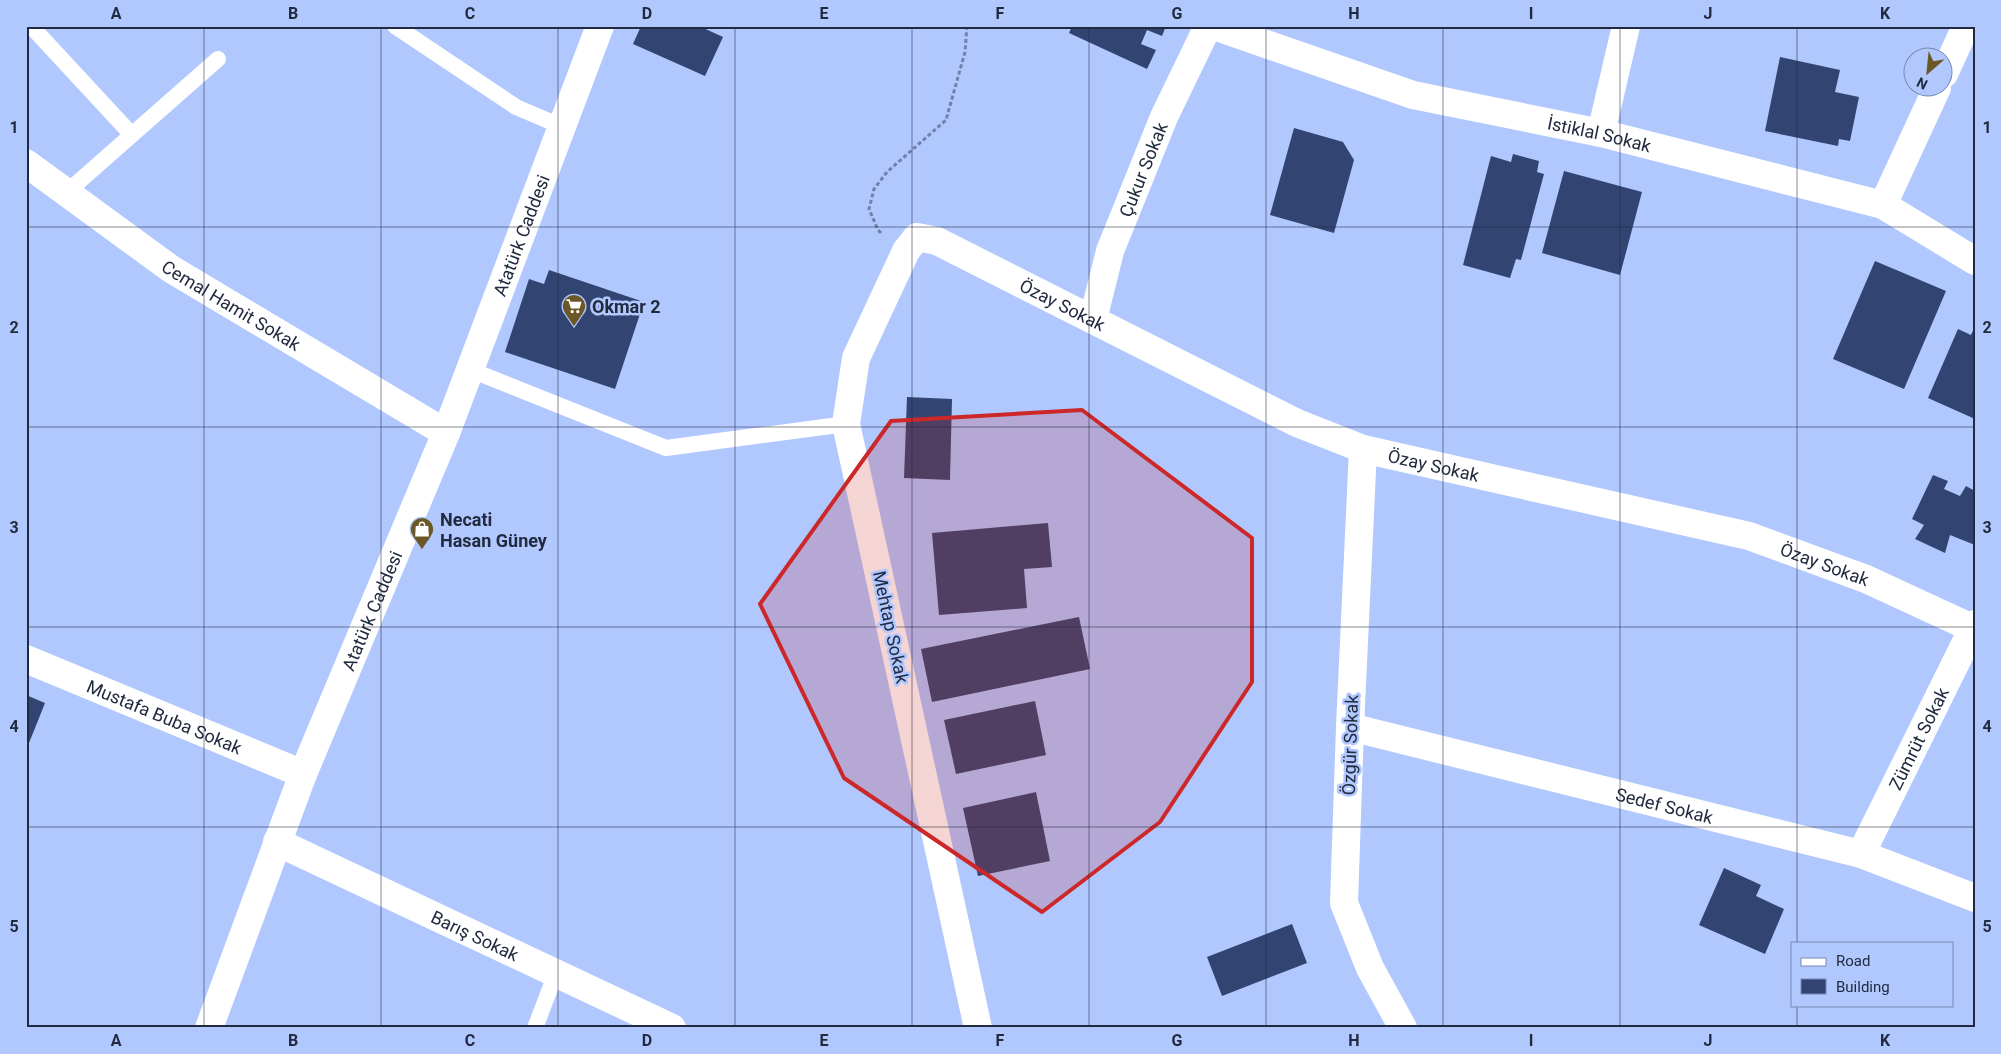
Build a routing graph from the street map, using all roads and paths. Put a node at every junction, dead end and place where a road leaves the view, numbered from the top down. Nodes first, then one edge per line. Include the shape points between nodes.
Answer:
1 (30, 26) edge
2 (395, 26) edge
3 (600, 26) edge
4 (967, 26) edge
5 (1208, 26) edge
6 (1214, 26) edge
7 (1626, 26) edge
8 (1966, 26) edge
9 (1954, 52) edge
10 (218, 58) dead end
11 (1932, 98) edge
12 (563, 126) junction
13 (1601, 133) junction
14 (132, 135) junction
15 (26, 163) edge
16 (67, 192) junction
17 (1883, 205) junction
18 (911, 244) junction
19 (1975, 261) edge
20 (1093, 319) junction
21 (471, 370) junction
22 (846, 424) junction
23 (446, 433) junction
24 (1363, 449) junction
25 (1974, 626) edge
26 (26, 659) edge
27 (1350, 727) junction
28 (303, 774) junction
29 (277, 842) junction
30 (1860, 854) junction
31 (1975, 898) edge
32 (556, 973) junction
33 (209, 1028) edge
34 (535, 1028) edge
35 (672, 1028) edge
36 (978, 1028) edge
37 (1403, 1028) edge

1 - 14 lane
2 - 12 lane via 516,107
3 - 12 street, Atatürk Caddesi
4 - 18 path via 965,52 946,120 887,172 874,189 869,209 878,230
5 - 20 street, Çukur Sokak via 1164,117 1114,242
6 - 13 street, İstiklal Sokak via 1413,95
7 - 13 street
8 - 9 street
10 - 14 lane
11 - 17 street
12 - 21 street, Atatürk Caddesi
13 - 17 street, İstiklal Sokak
14 - 16 lane
15 - 16 street, Cemal Hamit Sokak
16 - 23 street, Cemal Hamit Sokak via 171,269
17 - 19 street, İstiklal Sokak
18 - 20 street, Özay Sokak via 937,241
18 - 22 street, Mehtap Sokak via 856,358
20 - 24 street, Özay Sokak via 1297,423
21 - 22 lane via 666,448
21 - 23 street, Atatürk Caddesi
22 - 36 street, Mehtap Sokak
23 - 28 street, Atatürk Caddesi
24 - 25 street, Özay Sokak via 1749,536 1866,579
24 - 27 street, Özgür Sokak
25 - 30 street, Zümrüt Sokak
26 - 28 street, Mustafa Buba Sokak
27 - 30 street, Sedef Sokak
27 - 37 street, Özgür Sokak via 1344,903 1370,968
28 - 29 street, Atatürk Caddesi
29 - 32 street, Barış Sokak
29 - 33 street, Atatürk Caddesi
30 - 31 street, Sedef Sokak
32 - 34 lane
32 - 35 street, Barış Sokak

